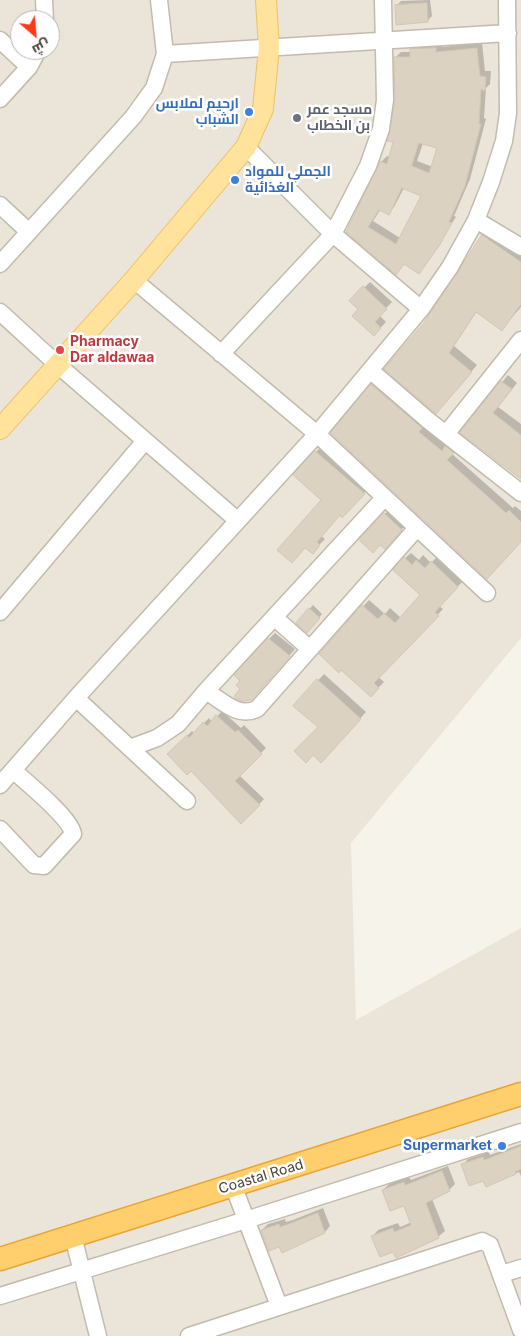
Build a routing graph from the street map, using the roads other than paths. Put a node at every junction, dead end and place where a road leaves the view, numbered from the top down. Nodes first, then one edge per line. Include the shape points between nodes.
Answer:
1 (159, 0) edge
2 (266, 0) edge
3 (383, 0) edge
4 (507, 0) edge
5 (508, 32) junction
6 (0, 40) edge
7 (385, 40) junction
8 (269, 48) junction
9 (165, 54) junction
10 (33, 60) edge
11 (29, 67) junction
12 (0, 99) edge
13 (514, 116) edge
14 (246, 147) junction
15 (0, 205) edge
16 (476, 220) junction
17 (29, 232) junction
18 (333, 234) junction
19 (521, 247) edge
20 (0, 264) edge
21 (134, 280) junction
22 (421, 309) junction
23 (0, 312) edge
24 (521, 340) edge
25 (221, 354) junction
26 (58, 366) junction
27 (371, 371) junction
28 (0, 428) edge
29 (317, 434) junction
30 (446, 434) junction
31 (145, 442) junction
32 (521, 493) edge
33 (384, 498) junction
34 (237, 520) junction
35 (416, 529) junction
36 (487, 593) dead end
37 (0, 612) edge
38 (274, 617) junction
39 (310, 649) junction
40 (206, 691) junction
41 (76, 698) junction
42 (130, 748) junction
43 (6, 774) edge
44 (187, 801) dead end
45 (0, 829) edge
46 (521, 1094) edge
47 (521, 1132) edge
48 (233, 1185) junction
49 (246, 1220) junction
50 (73, 1236) junction
51 (0, 1258) edge
52 (521, 1268) edge
53 (82, 1271) junction
54 (502, 1274) junction
55 (0, 1296) edge
56 (279, 1306) junction
57 (521, 1330) edge
58 (98, 1336) edge
59 (189, 1336) edge

1 - 9 street
2 - 8 main road
3 - 7 street
4 - 5 street
5 - 7 street
5 - 13 street
6 - 11 street
7 - 8 street
7 - 18 street via 385,100 381,129 368,166
8 - 9 street
8 - 14 main road via 263,110
9 - 17 street via 154,88 133,116
10 - 11 street
11 - 12 street
13 - 16 street
14 - 18 street
14 - 21 main road
15 - 17 street
16 - 19 street
16 - 22 street via 450,267
17 - 20 street
18 - 22 street
18 - 25 street
21 - 25 street
21 - 26 main road
22 - 27 street
23 - 26 street
24 - 30 street
25 - 29 street
26 - 28 main road
26 - 31 street
27 - 29 street
27 - 30 street
29 - 33 street
29 - 34 street
30 - 32 street
31 - 34 street
31 - 37 street
33 - 35 street
33 - 38 street
34 - 41 street
35 - 36 street
35 - 39 street
38 - 39 street
38 - 40 street
39 - 40 street via 257,709 249,713 240,713
40 - 42 street via 178,724 157,738
41 - 42 street
41 - 43 street
42 - 44 street
43 - 45 street via 64,819 73,834 44,866 39,867
46 - 48 highway, Coastal Road
47 - 49 street
48 - 49 street
48 - 50 highway, Coastal Road
49 - 53 street
49 - 56 street
50 - 51 highway, Coastal Road
50 - 53 street
52 - 54 street
53 - 55 street
53 - 58 street
54 - 56 street via 490,1245 482,1241
54 - 57 street
56 - 59 street

